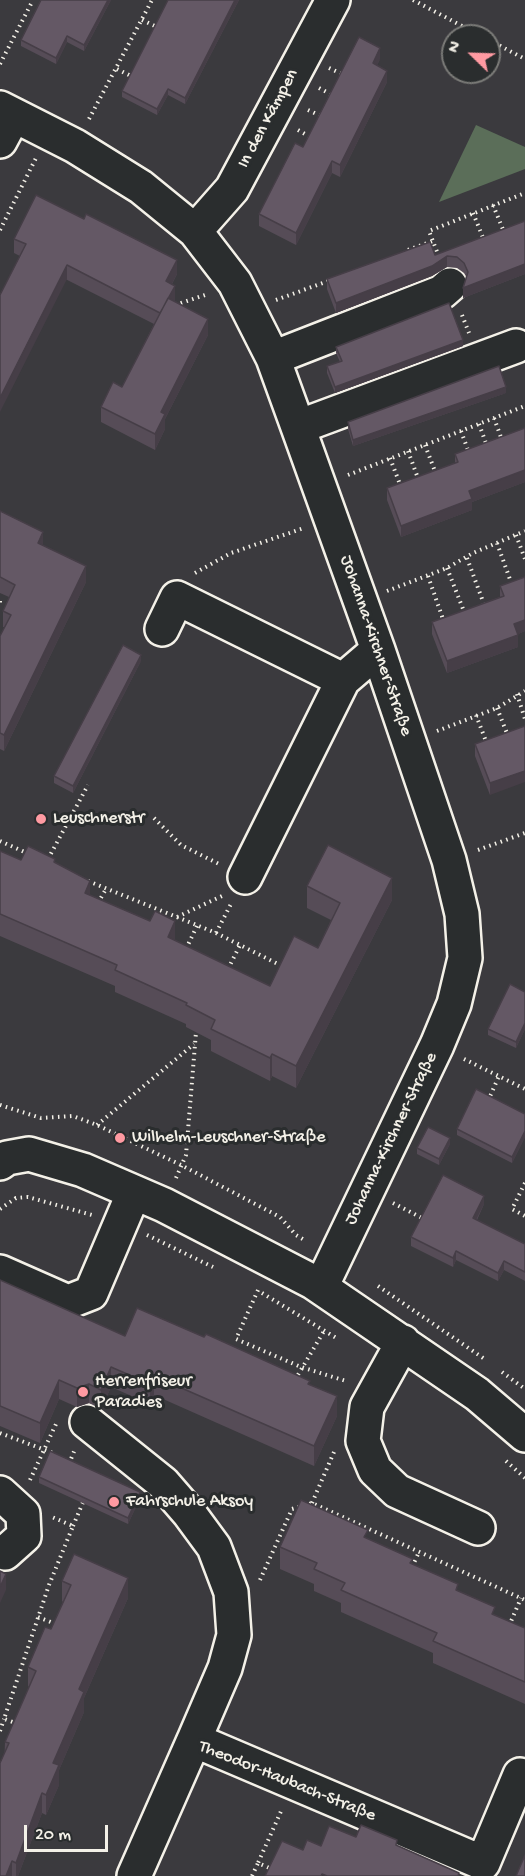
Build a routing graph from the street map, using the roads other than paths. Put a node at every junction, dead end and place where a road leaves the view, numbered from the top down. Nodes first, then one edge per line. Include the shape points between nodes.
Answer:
1 (333, 0) edge
2 (4, 121) edge
3 (195, 231) junction
4 (450, 285) dead end
5 (516, 346) dead end
6 (273, 358) junction
7 (298, 427) junction
8 (162, 629) dead end
9 (378, 650) junction
10 (343, 680) junction
11 (245, 877) road end
12 (2, 1158) edge
13 (134, 1192) junction
14 (0, 1272) edge
15 (321, 1287) junction
16 (403, 1341) junction
17 (87, 1422) road end
18 (525, 1435) edge
19 (11, 1500) edge
20 (478, 1528) dead end
21 (0, 1552) edge
22 (194, 1740) junction
23 (520, 1775) dead end
24 (480, 1869) edge
25 (134, 1876) edge

1 - 3 street, In den Kämpen via 232,189
2 - 3 street, Johanna-Kirchner-Straße via 62,140 141,187
3 - 6 street, Johanna-Kirchner-Straße via 235,283
4 - 6 street via 442,292
5 - 7 street
6 - 7 street, Johanna-Kirchner-Straße
7 - 9 street, Johanna-Kirchner-Straße
8 - 10 street via 177,598
9 - 10 street
9 - 15 street, Johanna-Kirchner-Straße via 449,860 462,914 465,958 454,1004 437,1045
10 - 11 street
12 - 13 street via 29,1154 54,1160
13 - 14 street via 92,1293 68,1302
13 - 15 street
15 - 16 street
16 - 18 street via 477,1394
16 - 20 street via 367,1407 363,1442 375,1470 397,1491
17 - 22 street via 155,1476 189,1513 214,1547 231,1592 234,1635 225,1668
19 - 21 street via 23,1514 24,1536 5,1553
22 - 24 street, Theodor-Haubach-Straße
22 - 25 street, Theodor-Haubach-Straße
23 - 24 street, Theodor-Haubach-Straße

